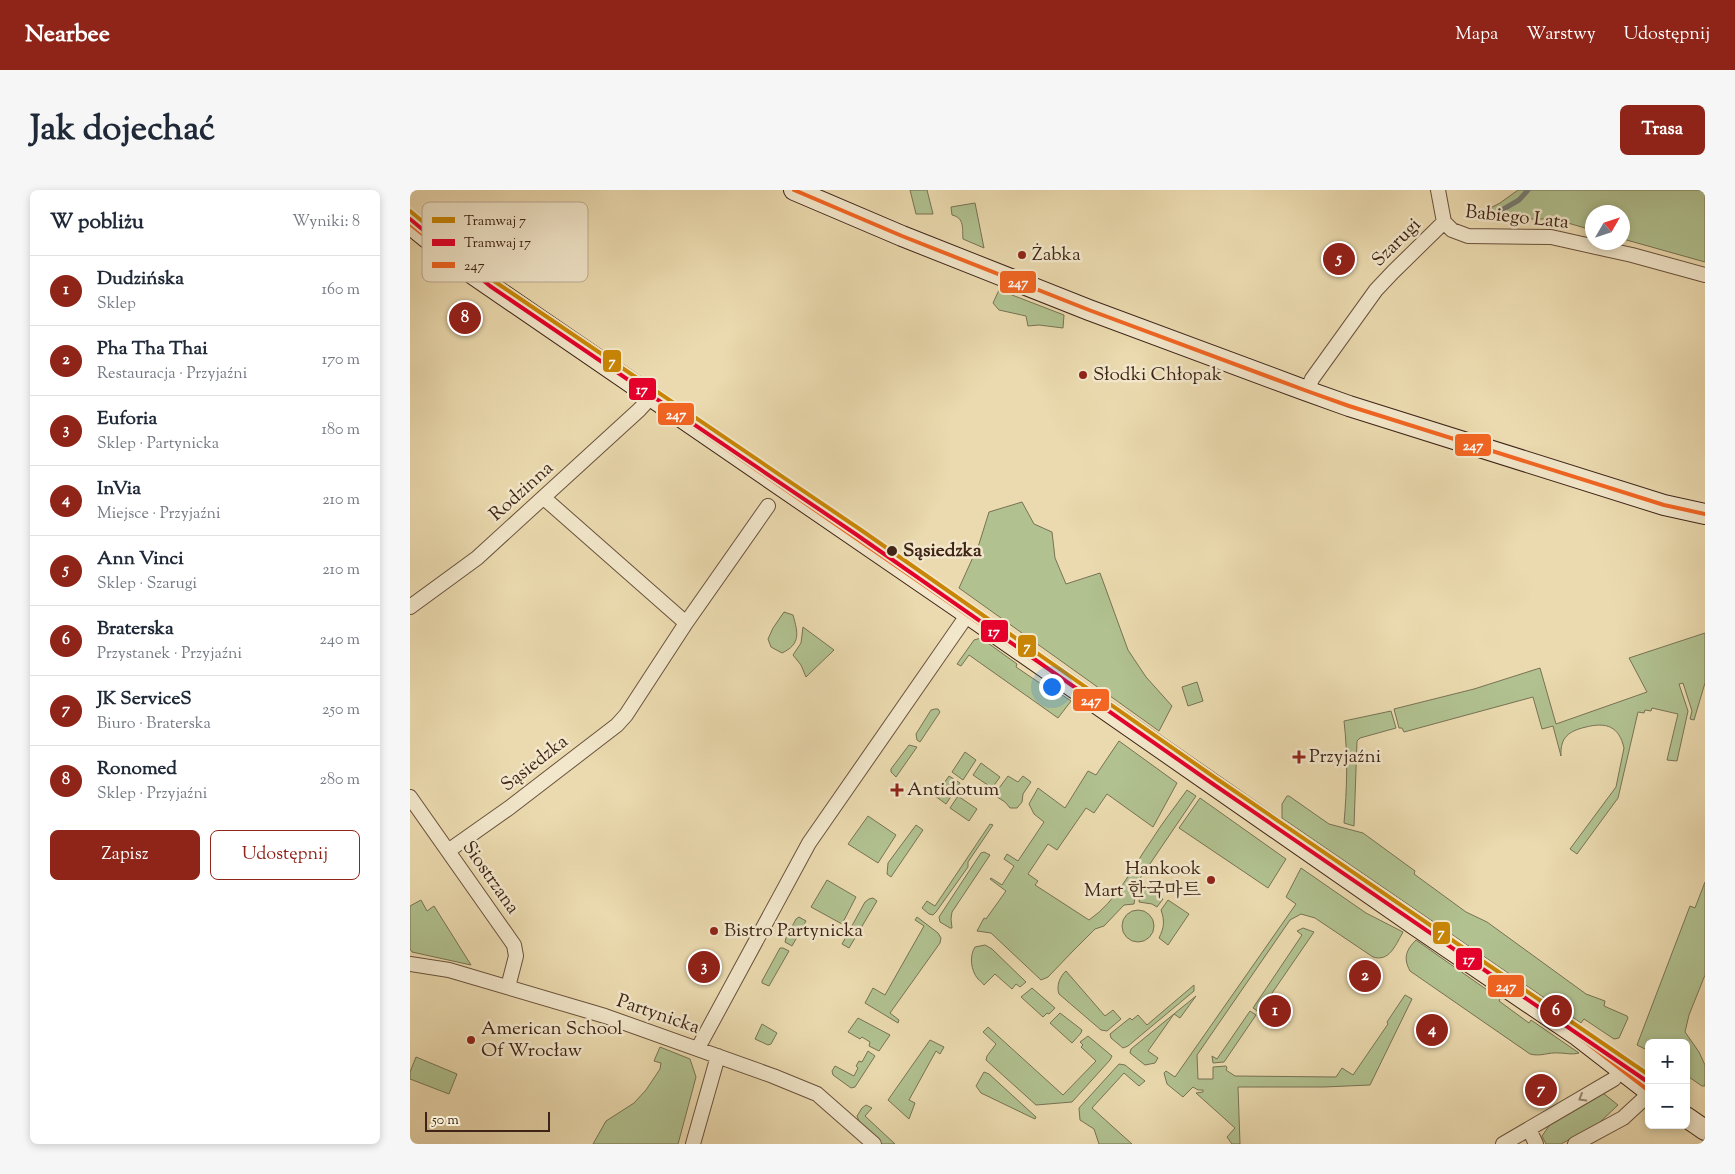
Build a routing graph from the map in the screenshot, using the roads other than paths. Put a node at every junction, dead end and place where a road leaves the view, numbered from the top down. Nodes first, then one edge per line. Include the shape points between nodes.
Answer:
1 (794, 190) edge
2 (1438, 190) edge
3 (1444, 222) junction
4 (410, 224) edge
5 (422, 234) edge
6 (1705, 275) edge
7 (485, 282) edge
8 (1307, 391) junction
9 (652, 396) junction
10 (544, 498) junction
11 (768, 506) dead end
12 (1705, 514) edge
13 (410, 607) edge
14 (968, 614) junction
15 (686, 623) junction
16 (410, 797) edge
17 (448, 851) junction
18 (410, 964) edge
19 (508, 987) junction
20 (698, 1048) junction
21 (718, 1056) junction
22 (1621, 1069) junction
23 (1645, 1089) edge
24 (1645, 1096) edge
25 (1690, 1120) edge
26 (1528, 1129) junction
27 (1705, 1130) edge
28 (694, 1144) edge
29 (874, 1144) edge
30 (1503, 1144) edge
31 (1536, 1144) edge
32 (1575, 1144) edge

1 - 8 street via 1088,310
2 - 3 street, Szarugi
3 - 6 street, Babiego Lata via 1452,230 1468,236 1551,237
3 - 8 street, Szarugi via 1376,290 1312,379
4 - 5 street
7 - 9 street
8 - 12 street via 1664,506
9 - 10 street, Rodzinna
9 - 14 street
10 - 13 street, Rodzinna via 477,558
10 - 15 street
11 - 15 street, Sąsiedzka
14 - 20 street via 809,843
14 - 22 street
15 - 17 street, Sąsiedzka via 617,725
16 - 17 street, Siostrzana
17 - 19 street, Siostrzana via 514,944 516,956
18 - 19 street, Partynicka via 450,970
19 - 20 street, Partynicka
20 - 21 street, Partynicka
21 - 28 street
21 - 29 street, Partynicka via 817,1094
22 - 23 street
22 -> 26 street via 1614,1079
24 - 32 street via 1623,1118
25 - 27 street
26 - 30 street
26 - 31 street

